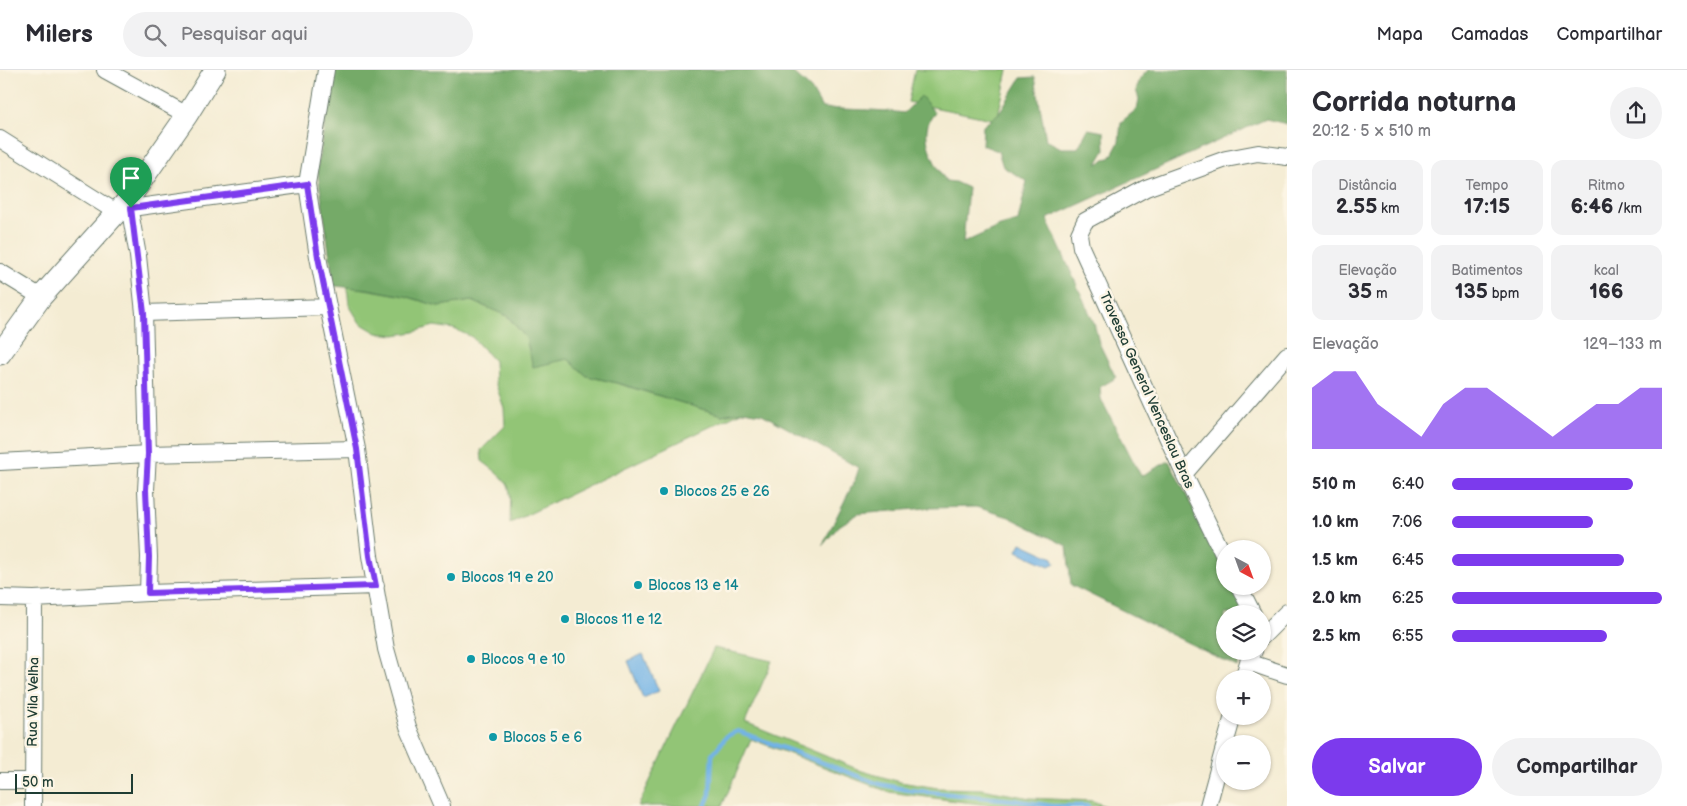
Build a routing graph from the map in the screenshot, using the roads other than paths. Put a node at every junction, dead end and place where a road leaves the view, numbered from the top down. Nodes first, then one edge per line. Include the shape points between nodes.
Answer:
1 (105, 70) edge
2 (215, 70) edge
3 (326, 70) edge
4 (187, 115) junction
5 (0, 139) edge
6 (1287, 157) edge
7 (307, 184) junction
8 (125, 207) junction
9 (0, 272) edge
10 (41, 298) junction
11 (328, 307) junction
12 (144, 313) junction
13 (0, 354) edge
14 (1287, 355) edge
15 (357, 449) junction
16 (148, 454) junction
17 (0, 462) edge
18 (1184, 474) junction
19 (1216, 540) edge
20 (376, 586) junction
21 (148, 593) junction
22 (0, 598) edge
23 (34, 599) junction
24 (1287, 612) edge
25 (1271, 628) edge
26 (1258, 660) edge
27 (1287, 676) edge
28 (1216, 777) edge
29 (0, 781) edge
30 (32, 781) junction
31 (33, 806) edge
32 (442, 806) edge
33 (1208, 806) edge

1 - 4 street
2 - 4 street
3 - 7 street
4 - 8 street
5 - 8 street
6 - 18 street, Travessa General Venceslau Bras via 1258,153 1226,159 1146,188 1085,221 1080,234 1081,246
7 - 8 street
7 - 11 street
8 - 10 street
8 - 12 street
9 - 10 street
10 - 13 street
11 - 12 street
11 - 15 street
12 - 16 street
14 - 18 street
15 - 16 street
15 - 20 street
16 - 17 street
16 - 21 street
18 - 19 street, Travessa General Venceslau Bras
20 - 21 street
20 - 32 street via 386,649 408,728
21 - 23 street
22 - 23 street
23 - 30 street, Rua Vila Velha
24 - 25 street
26 - 27 street
28 - 33 street
29 - 30 street
30 - 31 street, Rua Vila Velha

